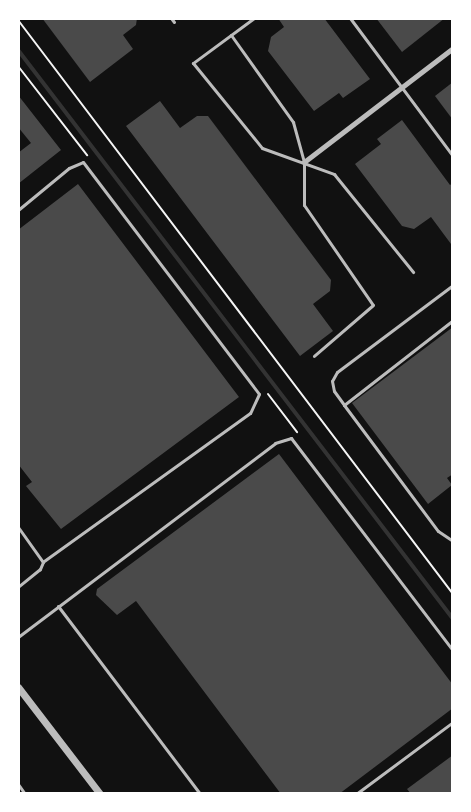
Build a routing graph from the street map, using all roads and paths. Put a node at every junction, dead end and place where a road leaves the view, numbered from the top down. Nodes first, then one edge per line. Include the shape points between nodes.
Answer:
1 (171, 18) edge
2 (254, 18) edge
3 (350, 18) edge
4 (18, 20) edge
5 (174, 22) dead end
6 (231, 35) junction
7 (453, 48) edge
8 (401, 88) junction
9 (453, 156) edge
10 (304, 162) junction
11 (18, 210) edge
12 (413, 272) dead end
13 (453, 285) edge
14 (453, 320) edge
15 (314, 356) dead end
16 (344, 405) junction
17 (18, 527) edge
18 (453, 541) edge
19 (43, 562) junction
20 (18, 586) edge
21 (453, 594) edge
22 (58, 606) junction
23 (18, 636) edge
24 (453, 651) edge
25 (18, 687) edge
26 (453, 722) edge
27 (18, 784) edge
28 (25, 794) edge
29 (100, 794) edge
30 (200, 794) edge
31 (356, 794) edge

1 - 5 lane
2 - 6 lane
3 - 8 lane
4 - 21 path
6 - 10 lane via 293,122
6 - 10 lane via 193,63 262,148
7 - 8 street
8 - 9 lane
8 - 10 street
10 - 12 lane via 334,174
10 - 15 lane via 304,205 373,304
11 - 19 lane via 69,168 83,162 259,394 250,413
13 - 16 lane via 337,372 332,381 334,391
14 - 16 lane
16 - 18 lane via 438,531
17 - 19 lane
19 - 20 lane
22 - 23 lane
22 - 24 lane via 275,443 291,438
22 - 30 lane
25 - 29 street
26 - 31 lane
27 - 28 lane

